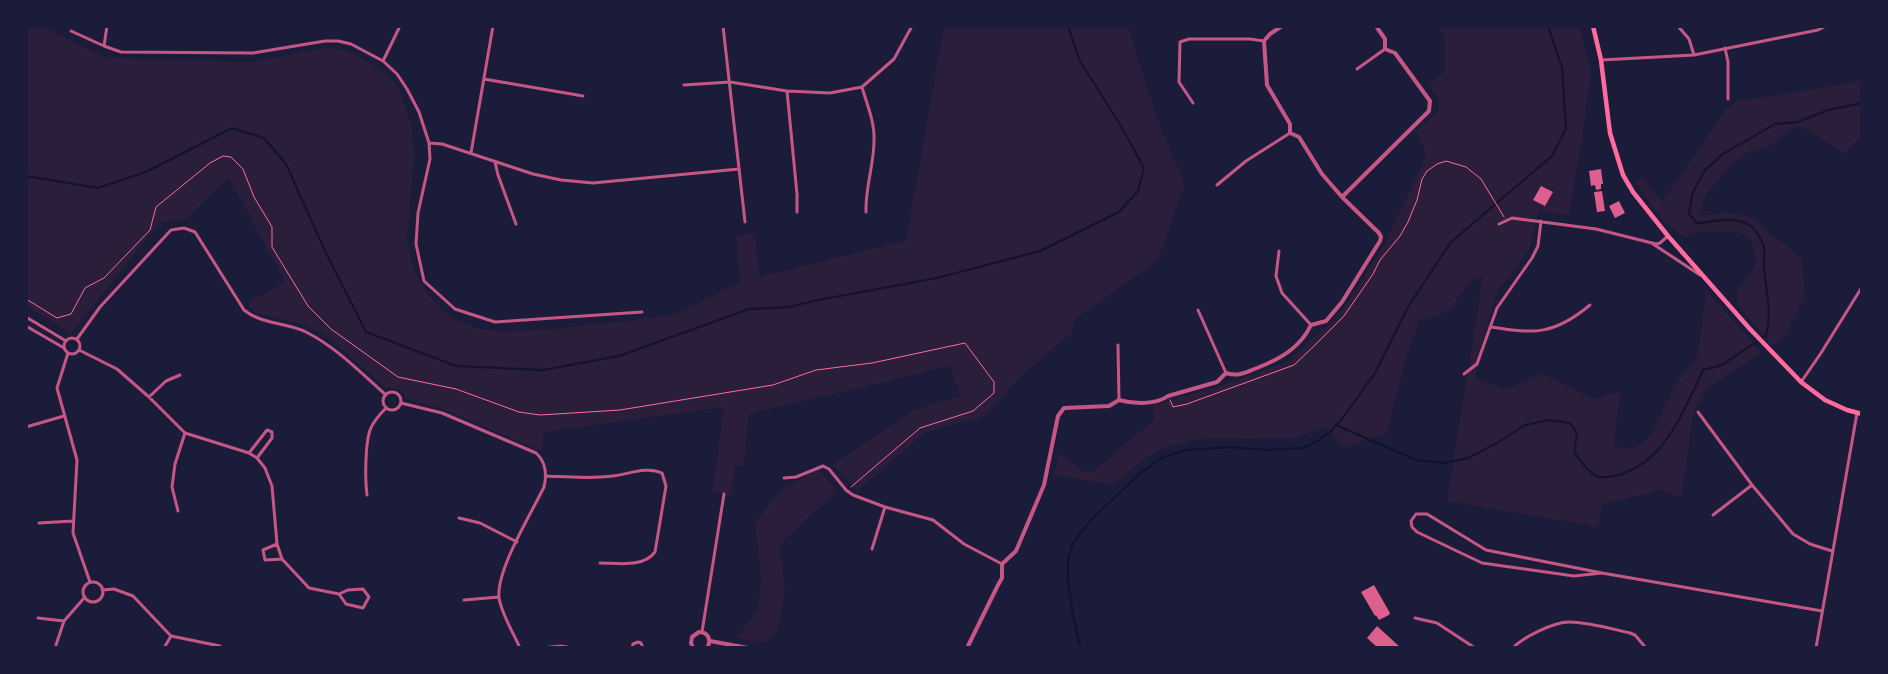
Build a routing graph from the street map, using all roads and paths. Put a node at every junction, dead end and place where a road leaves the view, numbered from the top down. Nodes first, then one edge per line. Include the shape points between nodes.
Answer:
1 (108, 26) edge
2 (400, 26) edge
3 (493, 26) edge
4 (723, 26) edge
5 (912, 26) edge
6 (1282, 26) edge
7 (1376, 26) edge
8 (1593, 26) edge
9 (1678, 26) edge
10 (1826, 26) edge
11 (71, 31) dead end
12 (1264, 40) junction
13 (104, 46) junction
14 (1726, 48) junction
15 (1385, 49) junction
16 (1694, 55) junction
17 (1601, 60) junction
18 (383, 61) junction
19 (1357, 69) dead end
20 (484, 79) junction
21 (730, 82) junction
22 (684, 84) dead end
23 (862, 87) junction
24 (787, 91) junction
25 (583, 96) dead end
26 (1728, 99) dead end
27 (1193, 103) dead end
28 (1290, 133) junction
29 (429, 143) junction
30 (471, 153) junction
31 (495, 162) junction
32 (739, 169) junction
33 (1217, 185) dead end
34 (1342, 197) junction
35 (797, 212) dead end
36 (866, 212) dead end
37 (1506, 219) junction
38 (1541, 221) junction
39 (745, 222) dead end
40 (516, 224) dead end
41 (1499, 224) dead end
42 (1668, 236) junction
43 (1652, 244) junction
44 (1279, 251) dead end
45 (1705, 278) junction
46 (1862, 287) edge
47 (26, 299) edge
48 (1590, 305) dead end
49 (1198, 310) dead end
50 (642, 312) dead end
51 (26, 316) edge
52 (1312, 325) junction
53 (26, 326) edge
54 (1491, 327) junction
55 (77, 339) junction
56 (66, 341) junction
57 (1118, 346) dead end
58 (64, 348) junction
59 (79, 350) junction
60 (68, 353) junction
61 (1226, 373) junction
62 (1464, 374) dead end
63 (180, 375) dead end
64 (1801, 382) junction
65 (386, 395) junction
66 (1168, 396) junction
67 (149, 397) junction
68 (1119, 400) junction
69 (401, 403) junction
70 (386, 408) junction
71 (1698, 412) dead end
72 (1859, 413) edge
73 (64, 416) junction
74 (26, 428) edge
75 (185, 433) junction
76 (249, 453) junction
77 (257, 458) junction
78 (546, 476) junction
79 (784, 478) dead end
80 (1752, 485) junction
81 (846, 490) junction
82 (724, 494) dead end
83 (367, 495) dead end
84 (885, 507) junction
85 (178, 511) dead end
86 (1713, 514) dead end
87 (459, 518) dead end
88 (73, 521) junction
89 (39, 523) dead end
90 (517, 542) junction
91 (277, 544) junction
92 (872, 549) dead end
93 (1832, 551) junction
94 (282, 559) junction
95 (600, 563) dead end
96 (1002, 564) junction
97 (1602, 573) junction
98 (90, 582) junction
99 (102, 590) junction
100 (339, 594) junction
101 (85, 597) junction
102 (499, 597) junction
103 (464, 600) dead end
104 (1822, 611) junction
105 (38, 618) dead end
106 (1415, 618) dead end
107 (64, 621) junction
108 (702, 632) junction
109 (170, 636) junction
110 (710, 641) junction
111 (55, 648) edge
112 (164, 648) edge
113 (222, 648) edge
114 (520, 648) edge
115 (541, 648) edge
116 (572, 648) edge
117 (632, 648) edge
118 (643, 648) edge
119 (693, 648) edge
120 (707, 648) edge
121 (748, 648) edge
122 (967, 648) edge
123 (1475, 648) edge
124 (1513, 648) edge
125 (1646, 648) edge
126 (1816, 648) edge

1 - 13 street
2 - 18 street
3 - 20 street
4 - 21 street
5 - 23 street via 894,59
6 - 12 street
7 - 15 street via 1385,39
8 - 17 main road
9 - 16 street via 1689,39
10 - 14 street
11 - 13 street
12 - 27 street via 1189,39 1180,42 1179,82
12 - 28 street via 1267,85 1290,124
13 - 18 street via 122,52 253,53 310,42 338,41
14 - 16 street
14 - 26 street
15 - 19 street
15 - 34 street via 1396,54 1430,101 1429,111
16 - 17 street
17 - 42 main road via 1610,133 1623,175
18 - 29 street via 407,89
20 - 25 street
20 - 30 street
21 - 22 street
21 - 24 street
21 - 32 street
23 - 24 street via 830,93
23 - 36 street via 873,123 874,142
24 - 35 street
28 - 33 street via 1246,161
28 - 34 street via 1299,137 1322,174
29 - 30 street
29 - 50 street via 430,159 418,213 416,244 424,281 455,309 495,322
30 - 31 street
31 - 32 street via 533,174 593,183
31 - 40 street
32 - 39 street
34 - 52 street via 1381,237 1342,302 1326,321
37 - 38 street
37 - 41 street
37 - 66 path via 1481,178 1466,167 1446,161 1437,164 1422,179 1414,207 1400,236 1380,260 1344,316 1294,365 1186,404 1173,407
38 - 43 street via 1596,229
38 - 54 street via 1538,246 1497,308
42 - 43 street via 1660,243
42 - 45 main road
43 - 45 street
44 - 52 street via 1276,276 1282,293
45 - 64 main road
46 - 64 street
47 - 81 path via 57,318 71,314 85,288 104,278 150,230 156,207 223,156 231,157 243,169 254,197 272,227 272,247 308,306 332,329 398,377 456,390 519,412 540,415 620,410 773,385 816,370 872,363 965,343 994,382 994,393 974,411 920,428
48 - 54 street via 1575,318 1548,330 1528,332
49 - 61 street
51 - 56 street
52 - 61 street via 1306,336 1281,359 1237,376
53 - 58 street
54 - 62 street via 1477,364
55 - 56 street
55 - 59 street
55 - 65 street via 100,307 170,230 184,228 196,232 244,310 264,321 323,340
56 - 58 street
57 - 68 street
58 - 60 street
59 - 60 street via 74,354
59 - 67 street via 116,369
60 - 73 street via 57,388
61 - 66 street via 1217,382
63 - 67 street via 166,381
64 - 72 main road via 1825,400
65 - 69 street via 394,393
65 - 70 street
66 - 68 street via 1163,400 1131,403
67 - 75 street
68 - 96 street via 1109,406 1064,408 1058,416 1044,485 1016,551
69 - 70 street via 395,410
69 - 78 street via 442,413 536,453 542,459
70 - 83 street via 369,431
71 - 80 street
72 - 93 street
73 - 74 street
73 - 88 street via 77,460
75 - 76 street
75 - 85 street via 172,487
76 - 77 street
76 - 77 street via 267,430 272,432 272,438
77 - 91 street via 272,486
78 - 90 street via 544,487
78 - 95 street via 613,476 655,469 662,473 666,486 655,552 651,558 643,562
79 - 81 street via 796,477 823,466
80 - 86 street
80 - 93 street via 1793,534
81 - 84 street
82 - 108 street
84 - 92 street
84 - 96 street via 933,520 964,544
87 - 90 street via 480,523
88 - 89 street
88 - 98 street via 73,533
90 - 102 street via 500,576
91 - 94 street
91 - 94 street via 263,550 265,560
93 - 104 street
94 - 100 street via 309,588
96 - 122 street via 1002,578
97 - 97 street via 1574,576 1482,563 1417,532 1411,521 1416,514 1427,514 1486,550
97 - 104 street
98 - 99 street via 97,583
98 - 101 street via 84,588
99 - 101 street via 102,596 97,600
99 - 109 street via 133,596
100 - 100 street via 363,589 369,597 363,608 346,604
101 - 107 street
102 - 103 street
102 - 114 street
104 - 126 street
105 - 107 street
106 - 123 street via 1437,623
107 - 111 street
108 - 110 street
108 - 119 street via 692,637
109 - 112 street
109 - 113 street
110 - 120 street
110 - 121 street
115 - 116 street
117 - 118 street via 638,642
124 - 125 street via 1527,636 1570,622 1630,633

